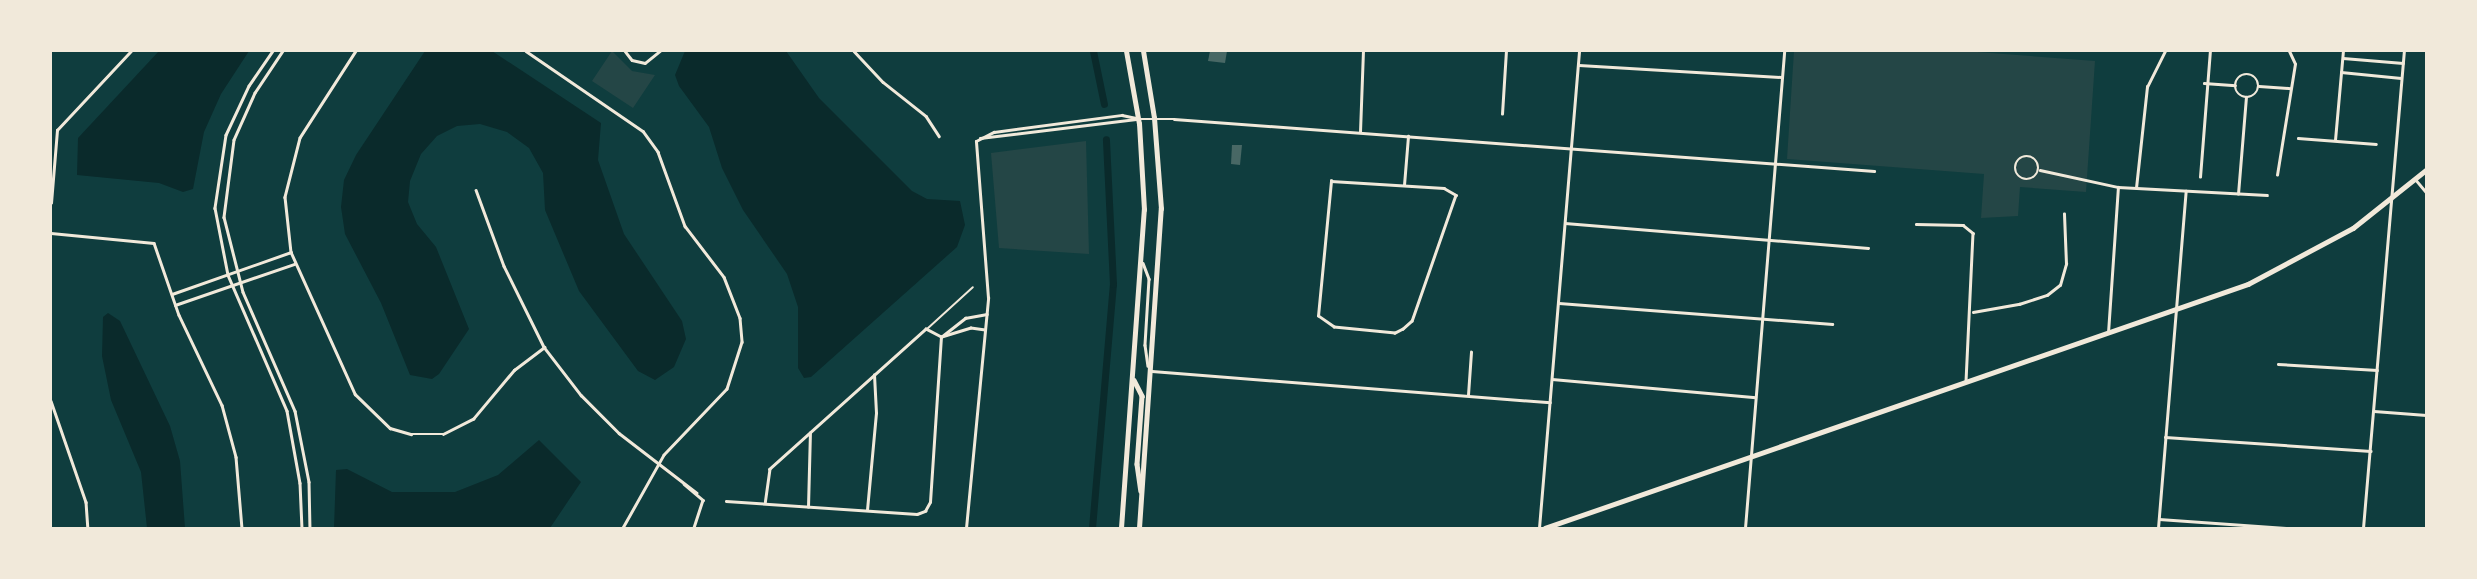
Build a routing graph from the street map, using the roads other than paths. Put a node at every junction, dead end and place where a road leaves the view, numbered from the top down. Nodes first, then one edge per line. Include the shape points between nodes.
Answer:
1 (131, 51) edge
2 (273, 51) edge
3 (283, 51) edge
4 (356, 51) edge
5 (526, 51) edge
6 (625, 51) edge
7 (660, 51) edge
8 (854, 51) edge
9 (1125, 51) edge
10 (1143, 51) edge
11 (1363, 51) edge
12 (1506, 51) edge
13 (1579, 51) edge
14 (1784, 51) edge
15 (2165, 51) edge
16 (2210, 51) edge
17 (2289, 51) edge
18 (2343, 51) edge
19 (2404, 51) edge
20 (2343, 58) junction
21 (2403, 63) junction
22 (1578, 65) junction
23 (2341, 72) junction
24 (1781, 77) junction
25 (2401, 78) junction
26 (2204, 83) junction
27 (2235, 85) junction
28 (2259, 86) junction
29 (2291, 88) junction
30 (2246, 97) junction
31 (1503, 114) dead end
32 (1138, 118) junction
33 (1154, 118) junction
34 (1360, 132) junction
35 (939, 136) dead end
36 (1408, 136) junction
37 (2298, 138) dead end
38 (2335, 141) junction
39 (2376, 144) dead end
40 (1572, 146) junction
41 (1776, 163) junction
42 (2040, 170) junction
43 (2426, 170) edge
44 (1874, 171) dead end
45 (2277, 175) dead end
46 (2200, 177) dead end
47 (2416, 180) junction
48 (1404, 186) junction
49 (2118, 187) junction
50 (2136, 188) junction
51 (476, 190) dead end
52 (2186, 191) junction
53 (2426, 192) edge
54 (2238, 194) junction
55 (2267, 195) dead end
56 (2393, 199) junction
57 (51, 204) edge
58 (2064, 214) dead end
59 (1565, 223) junction
60 (1916, 224) dead end
61 (51, 233) edge
62 (1770, 241) junction
63 (1868, 248) dead end
64 (291, 252) junction
65 (1143, 263) junction
66 (296, 264) junction
67 (237, 272) junction
68 (228, 275) junction
69 (240, 282) junction
70 (232, 285) junction
71 (973, 287) dead end
72 (171, 294) junction
73 (1559, 303) junction
74 (175, 305) junction
75 (2177, 308) junction
76 (1972, 312) junction
77 (987, 314) junction
78 (1764, 319) junction
79 (960, 321) junction
80 (1832, 324) dead end
81 (926, 329) junction
82 (986, 330) junction
83 (965, 331) junction
84 (2108, 333) junction
85 (941, 338) junction
86 (544, 347) junction
87 (1471, 352) dead end
88 (2278, 364) dead end
89 (2378, 370) junction
90 (1151, 371) junction
91 (874, 375) junction
92 (1552, 379) junction
93 (1134, 380) junction
94 (1966, 382) junction
95 (1468, 395) junction
96 (1755, 397) junction
97 (51, 401) edge
98 (1550, 402) junction
99 (2374, 411) junction
100 (2426, 415) edge
101 (810, 433) junction
102 (2165, 438) junction
103 (2371, 451) junction
104 (1751, 456) junction
105 (658, 464) junction
106 (1142, 493) junction
107 (726, 501) dead end
108 (765, 503) junction
109 (808, 506) junction
110 (867, 510) junction
111 (2159, 519) junction
112 (89, 528) edge
113 (242, 528) edge
114 (302, 528) edge
115 (310, 528) edge
116 (623, 528) edge
117 (694, 528) edge
118 (966, 528) edge
119 (1121, 528) edge
120 (1139, 528) edge
121 (1539, 528) edge
122 (1545, 528) edge
123 (1745, 528) edge
124 (2158, 528) edge
125 (2286, 528) edge
126 (2363, 528) edge

1 - 57 street via 57,130
2 - 68 street via 235,113 220,160 215,208
3 - 67 street via 242,117 228,165 224,217
4 - 64 street via 300,138 288,174 285,216
5 - 105 street via 637,126 657,152 685,226 734,295 742,342 727,389
6 - 7 street via 632,60 645,63
8 - 35 street via 926,116
9 - 32 main road
10 - 33 main road
11 - 34 street
12 - 31 street
13 - 22 street
14 - 24 street
15 - 50 street via 2147,87
16 - 26 street
17 - 29 street via 2295,64
18 - 20 street
19 - 21 street
20 - 21 street
20 - 23 street
21 - 25 street
22 - 24 street
22 - 40 street
23 - 25 street
23 - 38 street
24 - 41 street
25 - 56 street
26 - 27 street
26 - 46 street
27 - 28 street via 2247,74
27 - 30 street
28 - 29 street
28 - 30 street
29 - 45 street
30 - 54 street
32 - 33 street
32 - 65 main road
32 - 77 street via 1122,115 980,138 974,154
33 - 34 street
33 - 90 main road via 1161,242
34 - 36 street
36 - 40 street
36 - 48 street
37 - 38 street
38 - 39 street
40 - 41 street
40 - 59 street
41 - 44 street
41 - 62 street
42 - 42 street via 2031,156 2018,160 2015,167 2021,179 2028,181
42 - 49 street
43 - 47 main road
47 - 53 street
47 - 56 main road
48 - 48 street via 1444,188 1456,195 1412,321 1395,333 1334,327 1318,316 1331,181
49 - 50 street
49 - 84 street
50 - 52 street
51 - 86 street via 504,266
52 - 54 street
52 - 75 street
54 - 55 street
56 - 75 main road via 2289,266
56 - 89 street
58 - 76 street via 2066,264 2060,285 2047,295 2019,304
59 - 62 street
59 - 73 street
60 - 76 street via 1963,225 1973,233
61 - 72 street via 154,243
62 - 63 street
62 - 78 street
64 - 66 street
64 - 67 street
65 - 90 street via 1149,279 1145,345
65 - 93 main road
66 - 69 street
66 - 86 street via 355,394 381,422 420,435 463,426 514,370
67 - 68 street
67 - 69 street
68 - 70 street
68 - 72 street
69 - 70 street
69 - 115 street via 295,411 309,482
70 - 74 street
70 - 114 street via 287,411 300,483
71 - 81 lane
72 - 74 street
73 - 78 street
73 - 92 street
74 - 113 street via 222,405 236,457
75 - 84 main road
75 - 102 street
76 - 94 street
77 - 79 street
77 - 82 street
78 - 80 street
78 - 96 street
79 - 83 street
79 - 85 street
81 - 85 street
81 - 91 street
82 - 83 street
82 - 118 street
83 - 85 street
84 - 94 main road
85 - 110 street via 929,505 917,514
86 - 105 street via 597,413
87 - 95 street
88 - 89 street
89 - 99 street
90 - 95 street
90 - 106 main road
91 - 101 street
91 - 110 street via 877,387
92 - 96 street
92 - 98 street
93 - 106 main road via 1142,396 1137,464
93 - 119 main road
94 - 104 main road
95 - 98 street
96 - 104 street
97 - 112 street via 86,502
98 - 121 street
99 - 100 street
99 - 103 street
101 - 108 street via 767,473
101 - 109 street
102 - 103 street
102 - 111 street
103 - 126 street
104 - 122 main road
104 - 123 street
105 - 116 street
105 - 117 street via 697,493 703,509
106 - 120 main road
107 - 108 street
108 - 109 street
109 - 110 street
111 - 124 street
111 - 125 street

